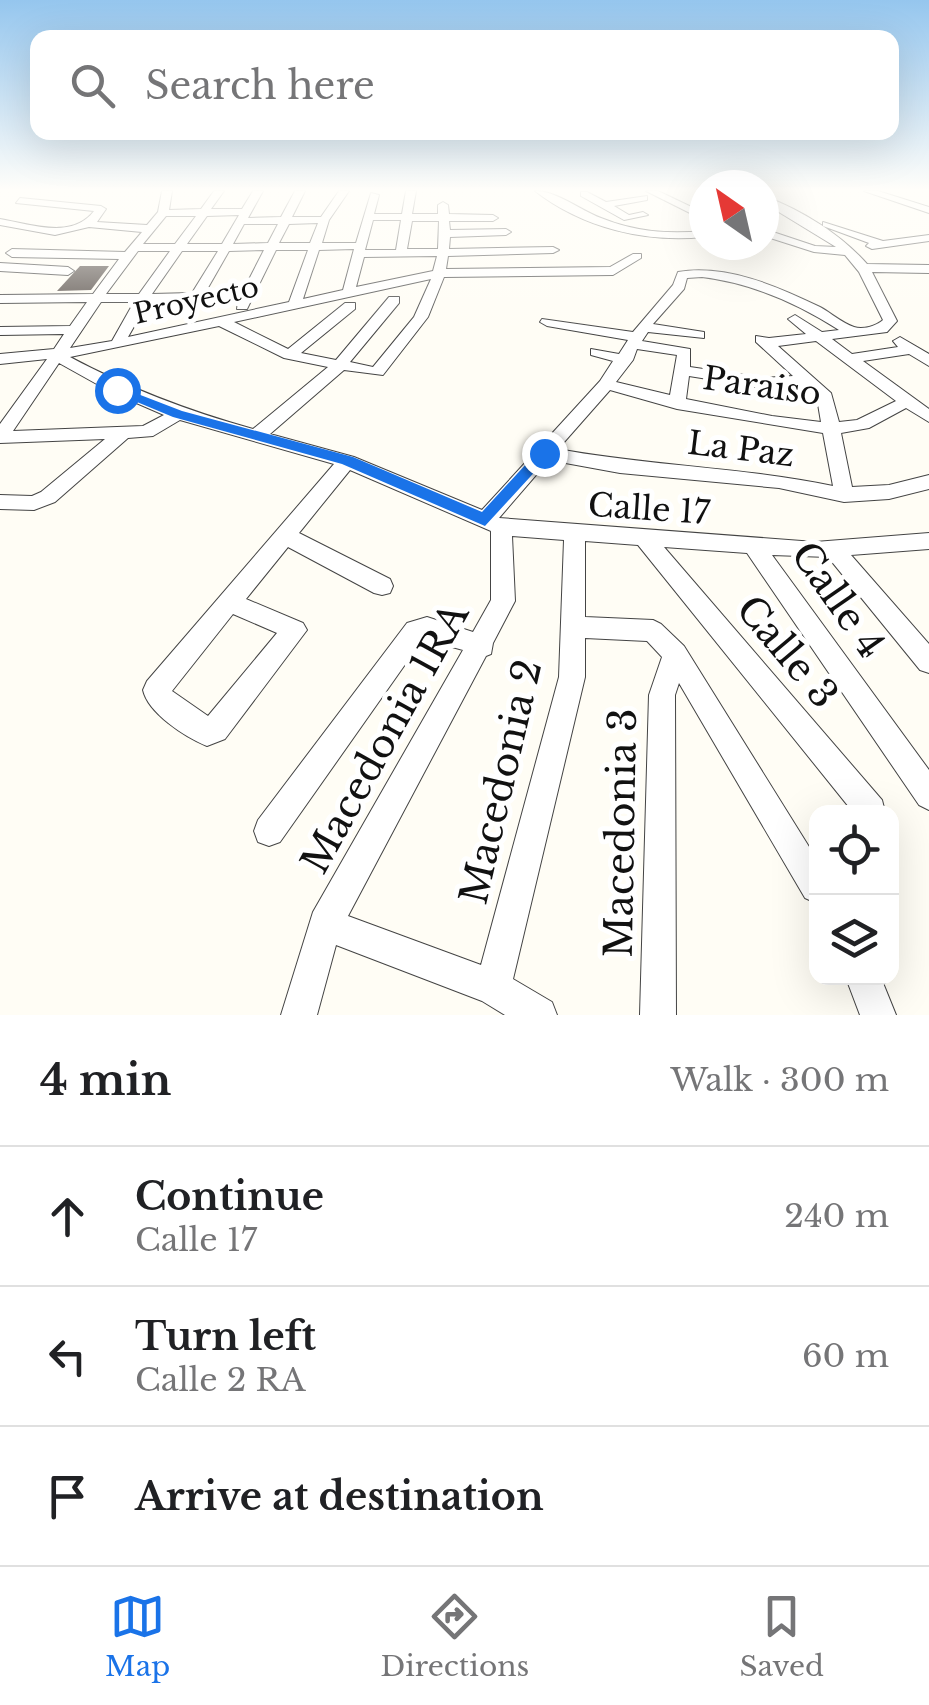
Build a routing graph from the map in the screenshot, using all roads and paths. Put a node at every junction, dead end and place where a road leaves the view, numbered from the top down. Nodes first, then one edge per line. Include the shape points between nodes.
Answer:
1 (143, 238) edge
2 (188, 238) edge
3 (232, 238) edge
4 (275, 238) edge
5 (317, 238) edge
6 (361, 238) edge
7 (403, 238) edge
8 (444, 238) edge
9 (783, 238) edge
10 (828, 238) edge
11 (865, 238) edge
12 (927, 238) edge
13 (886, 246) junction
14 (183, 247) junction
15 (227, 247) junction
16 (270, 247) junction
17 (314, 247) junction
18 (844, 247) junction
19 (359, 250) junction
20 (554, 250) dead end
21 (132, 252) junction
22 (509, 252) junction
23 (12, 253) dead end
24 (401, 253) junction
25 (443, 253) junction
26 (83, 255) junction
27 (637, 256) dead end
28 (0, 267) edge
29 (929, 269) edge
30 (407, 270) dead end
31 (68, 271) junction
32 (512, 271) junction
33 (865, 272) junction
34 (354, 273) junction
35 (440, 273) junction
36 (929, 284) edge
37 (195, 297) junction
38 (246, 297) junction
39 (143, 298) junction
40 (349, 298) junction
41 (0, 299) edge
42 (42, 299) junction
43 (94, 299) junction
44 (394, 300) dead end
45 (295, 303) junction
46 (237, 317) junction
47 (795, 318) dead end
48 (220, 321) junction
49 (548, 322) dead end
50 (882, 329) junction
51 (72, 330) junction
52 (180, 330) junction
53 (0, 331) edge
54 (852, 332) junction
55 (817, 335) junction
56 (640, 336) junction
57 (698, 336) dead end
58 (117, 344) junction
59 (596, 352) dead end
60 (289, 355) junction
61 (58, 356) junction
62 (923, 356) edge
63 (0, 359) edge
64 (626, 360) junction
65 (848, 360) junction
66 (338, 367) junction
67 (682, 370) junction
68 (807, 379) junction
69 (606, 384) junction
70 (906, 402) junction
71 (677, 404) junction
72 (8, 414) edge
73 (178, 414) junction
74 (929, 417) edge
75 (829, 427) junction
76 (121, 434) junction
77 (257, 435) junction
78 (0, 437) edge
79 (544, 453) junction
80 (348, 461) junction
81 (929, 482) edge
82 (844, 495) junction
83 (0, 502) edge
84 (493, 523) junction
85 (575, 534) junction
86 (284, 536) junction
87 (646, 541) junction
88 (929, 541) edge
89 (754, 547) junction
90 (834, 550) junction
91 (382, 586) dead end
92 (228, 602) junction
93 (574, 627) junction
94 (482, 646) junction
95 (675, 654) junction
96 (929, 662) edge
97 (929, 795) edge
98 (866, 805) edge
99 (269, 831) dead end
100 (809, 876) edge
101 (325, 924) junction
102 (867, 985) edge
103 (493, 987) junction
104 (299, 1015) edge
105 (539, 1015) edge
106 (658, 1015) edge
107 (878, 1015) edge

1 - 21 street
2 - 14 street
3 - 15 street
4 - 16 street
5 - 17 street
6 - 19 street
7 - 24 street
8 - 25 street
9 - 18 street via 814,249
10 - 18 street
11 - 13 street
12 - 13 street
13 - 18 street
14 - 15 street
14 - 21 street
14 - 39 street
15 - 16 street
15 - 37 street
16 - 17 street
16 - 38 street
17 - 19 street
17 - 45 street
18 - 33 street
19 - 24 street
19 - 34 street
20 - 22 street
21 - 26 street
21 - 43 street
22 - 25 street
22 - 32 street
23 - 26 street
24 - 25 street
25 - 35 street
26 - 31 street
27 - 32 street, Proyecto via 613,271
28 - 31 street
29 - 33 street
30 - 34 street
31 - 42 street
32 - 35 street, Proyecto
33 - 36 street
33 - 50 street via 890,321
34 - 40 street
35 - 40 street, Proyecto
35 - 66 street via 426,316 378,371
37 - 38 street
37 - 39 street
37 - 52 street
38 - 46 street
39 - 43 street
39 - 58 street
40 - 45 street, Proyecto
40 - 60 street
41 - 42 street
42 - 43 street
43 - 51 street
44 - 66 street
45 - 46 street, Proyecto
46 - 48 street, Proyecto
47 - 55 street
48 - 52 street, Proyecto
48 - 60 street
49 - 56 street
50 - 54 street
50 - 62 street
51 - 53 street
51 - 61 street
52 - 58 street, Proyecto
54 - 55 street
54 - 56 street via 780,293 693,274 680,278
55 - 65 street
55 - 68 street via 763,341
56 - 57 street
56 - 64 street
56 - 67 street via 684,351
58 - 61 street, Proyecto
59 - 64 street
60 - 66 street
61 - 63 street, Proyecto
61 - 72 street
61 - 73 street, Calle 17
62 - 65 street
64 - 69 street
65 - 70 street
66 - 77 street
67 - 68 street via 764,382
67 - 71 street
68 - 75 street via 825,396
69 - 71 street, Paraiso
69 - 79 street
70 - 74 street
70 - 75 street, Paraiso via 855,427
71 - 75 street, Paraiso
72 - 78 street
73 - 76 street via 152,430
73 - 77 street, Calle 17
75 - 82 street
76 - 78 street
76 - 83 street via 48,496 34,503
77 - 80 street, Calle 17
79 - 82 street, La Paz
79 - 84 street
80 - 84 street, Calle 17
80 - 86 street
81 - 82 street, La Paz
84 - 85 street, Calle 17
84 - 94 street, Macedonia 1RA via 503,601
85 - 87 street, Calle 17
85 - 93 street, Macedonia 2
86 - 91 street
86 - 92 street
87 - 89 street, Calle 17
87 - 98 street, Calle 3
88 - 90 street, Calle 17
89 - 90 street, Calle 17
89 - 97 street, Calle 4
90 - 96 street
92 - 92 street via 156,694 207,732 296,630
93 - 95 street via 653,631
93 - 103 street, Macedonia 2 via 572,677
94 - 99 street via 427,627 415,630
94 - 101 street, Macedonia 1RA
95 - 100 street
95 - 106 street, Macedonia 3 via 662,695
101 - 103 street
101 - 104 street, Macedonia 1RA
102 - 107 street
103 - 105 street

